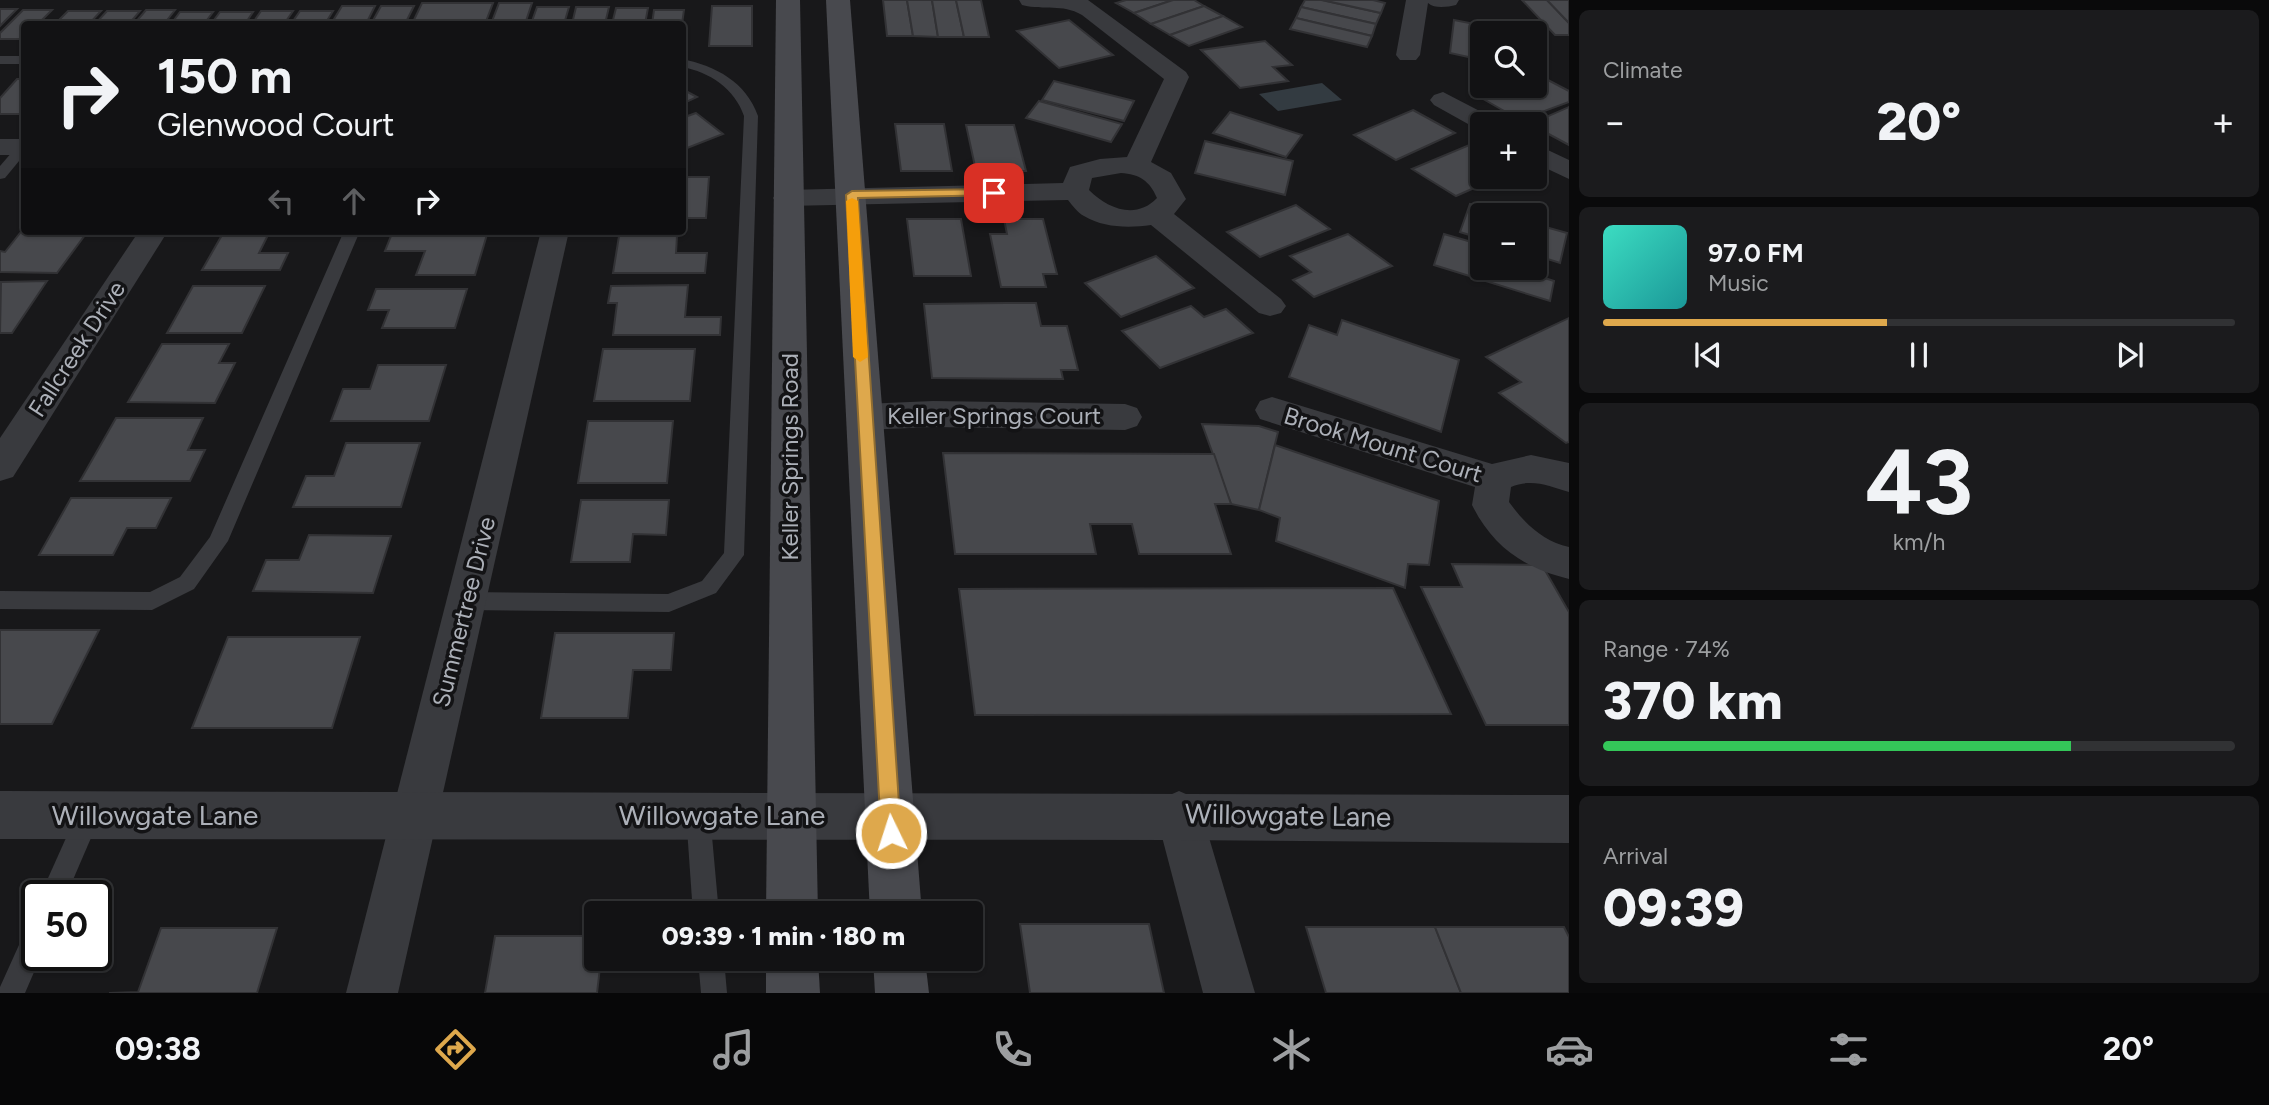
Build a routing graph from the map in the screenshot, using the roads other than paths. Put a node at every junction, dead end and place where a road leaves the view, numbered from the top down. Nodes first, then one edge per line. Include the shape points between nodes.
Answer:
1 (788, 0) edge
2 (838, 0) edge
3 (1030, 0) edge
4 (1069, 0) edge
5 (1418, 0) edge
6 (1437, 0) edge
7 (1448, 0) edge
8 (1408, 55) dead end
9 (5, 60) edge
10 (686, 63) edge
11 (0, 71) edge
12 (1443, 100) dead end
13 (1470, 115) edge
14 (16, 147) edge
15 (1547, 159) edge
16 (1136, 166) junction
17 (1569, 172) edge
18 (0, 175) edge
19 (1075, 191) junction
20 (852, 195) junction
21 (787, 198) junction
22 (1569, 198) edge
23 (1157, 215) junction
24 (151, 235) edge
25 (350, 235) edge
26 (554, 235) edge
27 (1270, 306) dead end
28 (1272, 410) dead end
29 (864, 417) junction
30 (1125, 417) dead end
31 (0, 467) edge
32 (1569, 478) edge
33 (1494, 480) junction
34 (1569, 563) edge
35 (0, 600) edge
36 (467, 601) junction
37 (0, 814) edge
38 (698, 814) junction
39 (792, 814) junction
40 (890, 814) junction
41 (1180, 814) junction
42 (89, 815) junction
43 (413, 817) junction
44 (1569, 819) edge
45 (60, 880) edge
46 (705, 901) edge
47 (792, 901) edge
48 (895, 901) edge
49 (21, 970) edge
50 (712, 971) edge
51 (792, 971) edge
52 (900, 971) edge
53 (11, 993) edge
54 (372, 993) edge
55 (715, 993) edge
56 (793, 993) edge
57 (902, 993) edge
58 (1229, 993) edge

1 - 21 main road, Keller Springs Road
2 - 20 main road
3 - 4 street
4 - 16 street via 1090,10 1177,77
5 - 8 street
6 - 7 street
9 - 11 lane
10 - 36 lane via 699,65 742,93 751,116 734,555 709,587 669,603
12 - 13 street
14 - 18 lane
15 - 17 street
16 - 19 street via 1104,163 1080,173
16 - 23 street via 1163,180 1172,199
17 - 22 street via 1562,179 1562,190
19 - 20 street
19 - 23 street via 1093,210 1126,220
20 - 21 street
20 - 29 main road
21 - 39 main road, Keller Springs Road
23 - 27 street
24 - 31 street, Fallcreek Drive
25 - 35 lane via 218,541 187,583 152,601
26 - 36 street, Summertree Drive
28 - 33 street, Brook Mount Court
29 - 30 street, Keller Springs Court
29 - 40 main road
32 - 33 street, Brook Mount Court via 1555,471 1518,468
33 - 34 street, Brook Mount Court via 1490,505 1510,535 1549,559
36 - 43 street, Summertree Drive
37 - 42 street, Willowgate Lane
38 - 39 street, Willowgate Lane
38 - 43 street, Willowgate Lane
38 - 46 lane
39 - 40 street, Willowgate Lane
39 - 47 main road, Keller Springs Road
40 - 41 street, Willowgate Lane
40 - 48 main road
41 - 44 street, Willowgate Lane
41 - 58 street
42 - 43 street, Willowgate Lane
42 - 45 lane
43 - 54 street, Summertree Drive
49 - 53 lane
50 - 55 lane
51 - 56 main road
52 - 57 main road

